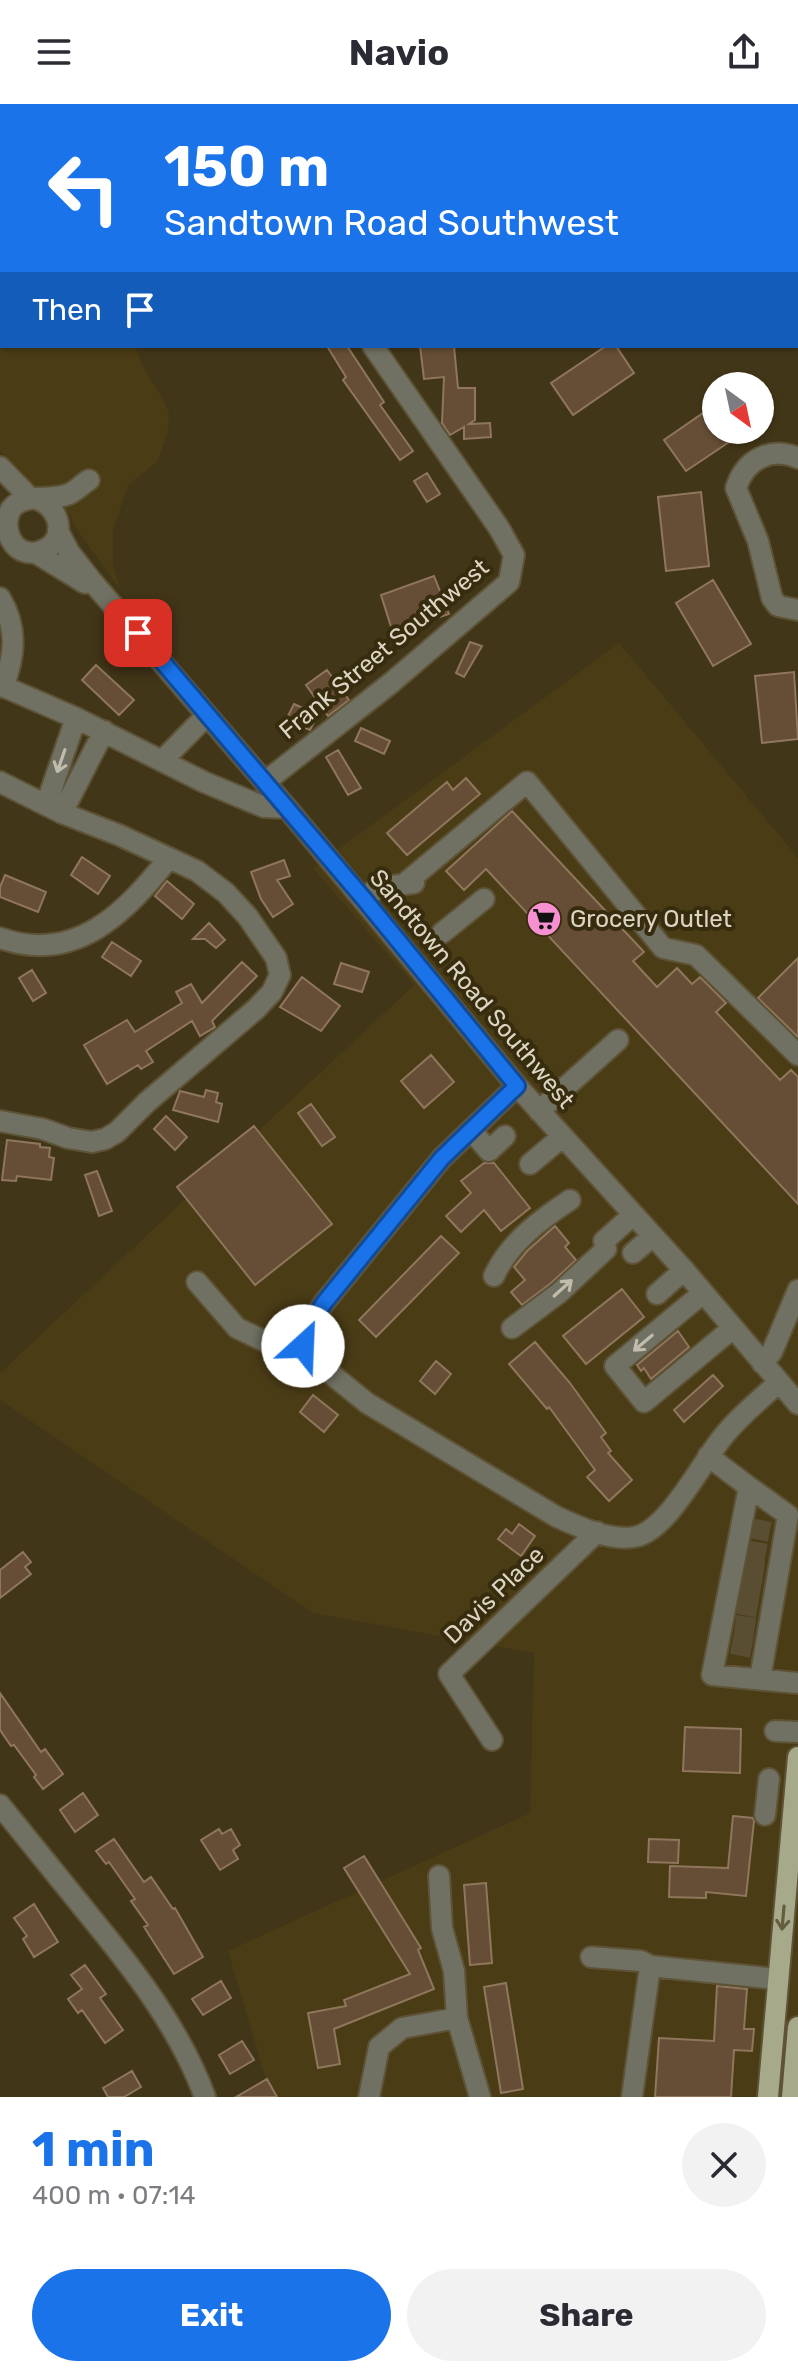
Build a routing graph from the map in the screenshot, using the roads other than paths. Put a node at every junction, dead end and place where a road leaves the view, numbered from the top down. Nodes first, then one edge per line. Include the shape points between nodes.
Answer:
1 (374, 348) edge
2 (798, 458) edge
3 (0, 467) edge
4 (89, 480) dead end
5 (0, 484) edge
6 (70, 494) junction
7 (33, 499) junction
8 (5, 518) edge
9 (58, 527) junction
10 (31, 553) junction
11 (0, 559) edge
12 (0, 598) edge
13 (111, 602) junction
14 (798, 610) edge
15 (2, 686) edge
16 (207, 715) junction
17 (76, 718) junction
18 (104, 731) junction
19 (162, 761) junction
20 (0, 782) edge
21 (265, 782) junction
22 (287, 808) junction
23 (54, 809) junction
24 (169, 858) junction
25 (426, 881) dead end
26 (403, 885) junction
27 (364, 899) junction
28 (484, 899) dead end
29 (449, 927) dead end
30 (0, 938) edge
31 (618, 1040) dead end
32 (798, 1055) edge
33 (517, 1086) junction
34 (539, 1111) junction
35 (0, 1121) edge
36 (471, 1130) junction
37 (505, 1136) dead end
38 (562, 1137) junction
39 (530, 1164) dead end
40 (570, 1200) dead end
41 (633, 1215) junction
42 (653, 1236) junction
43 (633, 1253) dead end
44 (684, 1270) junction
45 (494, 1276) dead end
46 (197, 1282) dead end
47 (798, 1290) edge
48 (703, 1293) junction
49 (657, 1294) dead end
50 (512, 1328) dead end
51 (733, 1328) junction
52 (303, 1346) junction
53 (762, 1363) junction
54 (779, 1382) junction
55 (798, 1404) edge
56 (708, 1456) junction
57 (749, 1487) junction
58 (597, 1532) junction
59 (752, 1588) junction
60 (760, 1679) junction
61 (798, 1683) edge
62 (775, 1731) dead end
63 (798, 1732) edge
64 (492, 1740) dead end
65 (798, 1757) edge
66 (769, 1779) dead end
67 (793, 1803) junction
68 (0, 1805) edge
69 (439, 1876) dead end
70 (591, 1957) dead end
71 (650, 1966) junction
72 (777, 1979) junction
73 (457, 2018) junction
74 (798, 2027) edge
75 (205, 2097) edge
76 (369, 2097) edge
77 (480, 2097) edge
78 (632, 2097) edge
79 (768, 2097) edge
80 (792, 2097) edge

1 - 21 street, Frank Street Southwest via 499,528 514,555 509,582
2 - 14 street via 783,453 758,457 736,488 758,541 772,598 778,606
3 - 7 street
4 - 6 street
5 - 8 street
6 - 7 street
6 - 9 street
7 - 8 street via 16,504
7 - 9 street via 51,507
8 - 10 street via 11,544
9 - 10 street via 51,545
9 - 13 street, Sandtown Road Southwest via 69,552
10 - 11 street
10 - 13 street, Sandtown Road Southwest
12 - 15 street via 9,614 14,645
13 - 16 street, Sandtown Road Southwest
15 - 17 street
16 - 19 street
16 - 21 street, Sandtown Road Southwest
17 - 18 street
17 -> 23 street
18 - 19 street
18 - 23 street
19 - 22 street via 264,807
20 - 23 street
21 - 22 street, Sandtown Road Southwest
22 - 27 street, Sandtown Road Southwest
23 - 24 street
24 - 30 street via 126,909 90,932 42,945
24 - 35 street via 197,871 248,917 276,958 280,975 272,992 105,1139 68,1138
25 - 26 street
26 - 27 street via 377,888
26 - 32 street via 527,782 663,948 696,955
27 - 33 street, Sandtown Road Southwest
28 - 29 street
31 - 34 street
33 - 34 street, Sandtown Road Southwest
33 - 36 street
34 - 38 street, Sandtown Road Southwest
36 - 37 street via 489,1151
36 - 52 street via 324,1303 304,1334
38 - 39 street
38 - 41 street, Sandtown Road Southwest
40 - 45 street via 510,1249
41 - 42 street, Sandtown Road Southwest
50 -> 41 street via 559,1293
42 - 43 street
42 - 44 street, Sandtown Road Southwest
44 - 48 street, Sandtown Road Southwest
44 - 49 street
46 - 52 street via 237,1328 264,1341
47 - 53 street via 772,1352
48 - 51 street, Sandtown Road Southwest
48 -> 51 street via 615,1366 644,1402
51 - 53 street, Sandtown Road Southwest
52 - 58 street via 325,1371 367,1403 557,1517
53 - 54 street, Sandtown Road Southwest
54 - 55 street, Sandtown Road Southwest
54 - 56 street
56 - 57 street
56 - 58 street via 673,1508 645,1534 632,1538
57 - 59 street
57 - 59 street via 788,1515
58 - 64 street, Davis Place via 449,1674
59 - 60 street
59 - 60 street via 712,1675
60 - 61 street
62 - 63 street
65 - 67 main road
66 - 67 street via 766,1807
67 -> 72 main road
68 - 75 street via 136,1974 169,2023
69 - 73 street
70 - 71 street
71 - 72 street
71 - 78 street
72 - 79 main road
73 - 76 street via 402,2028 379,2047
73 - 77 street
74 - 80 main road

